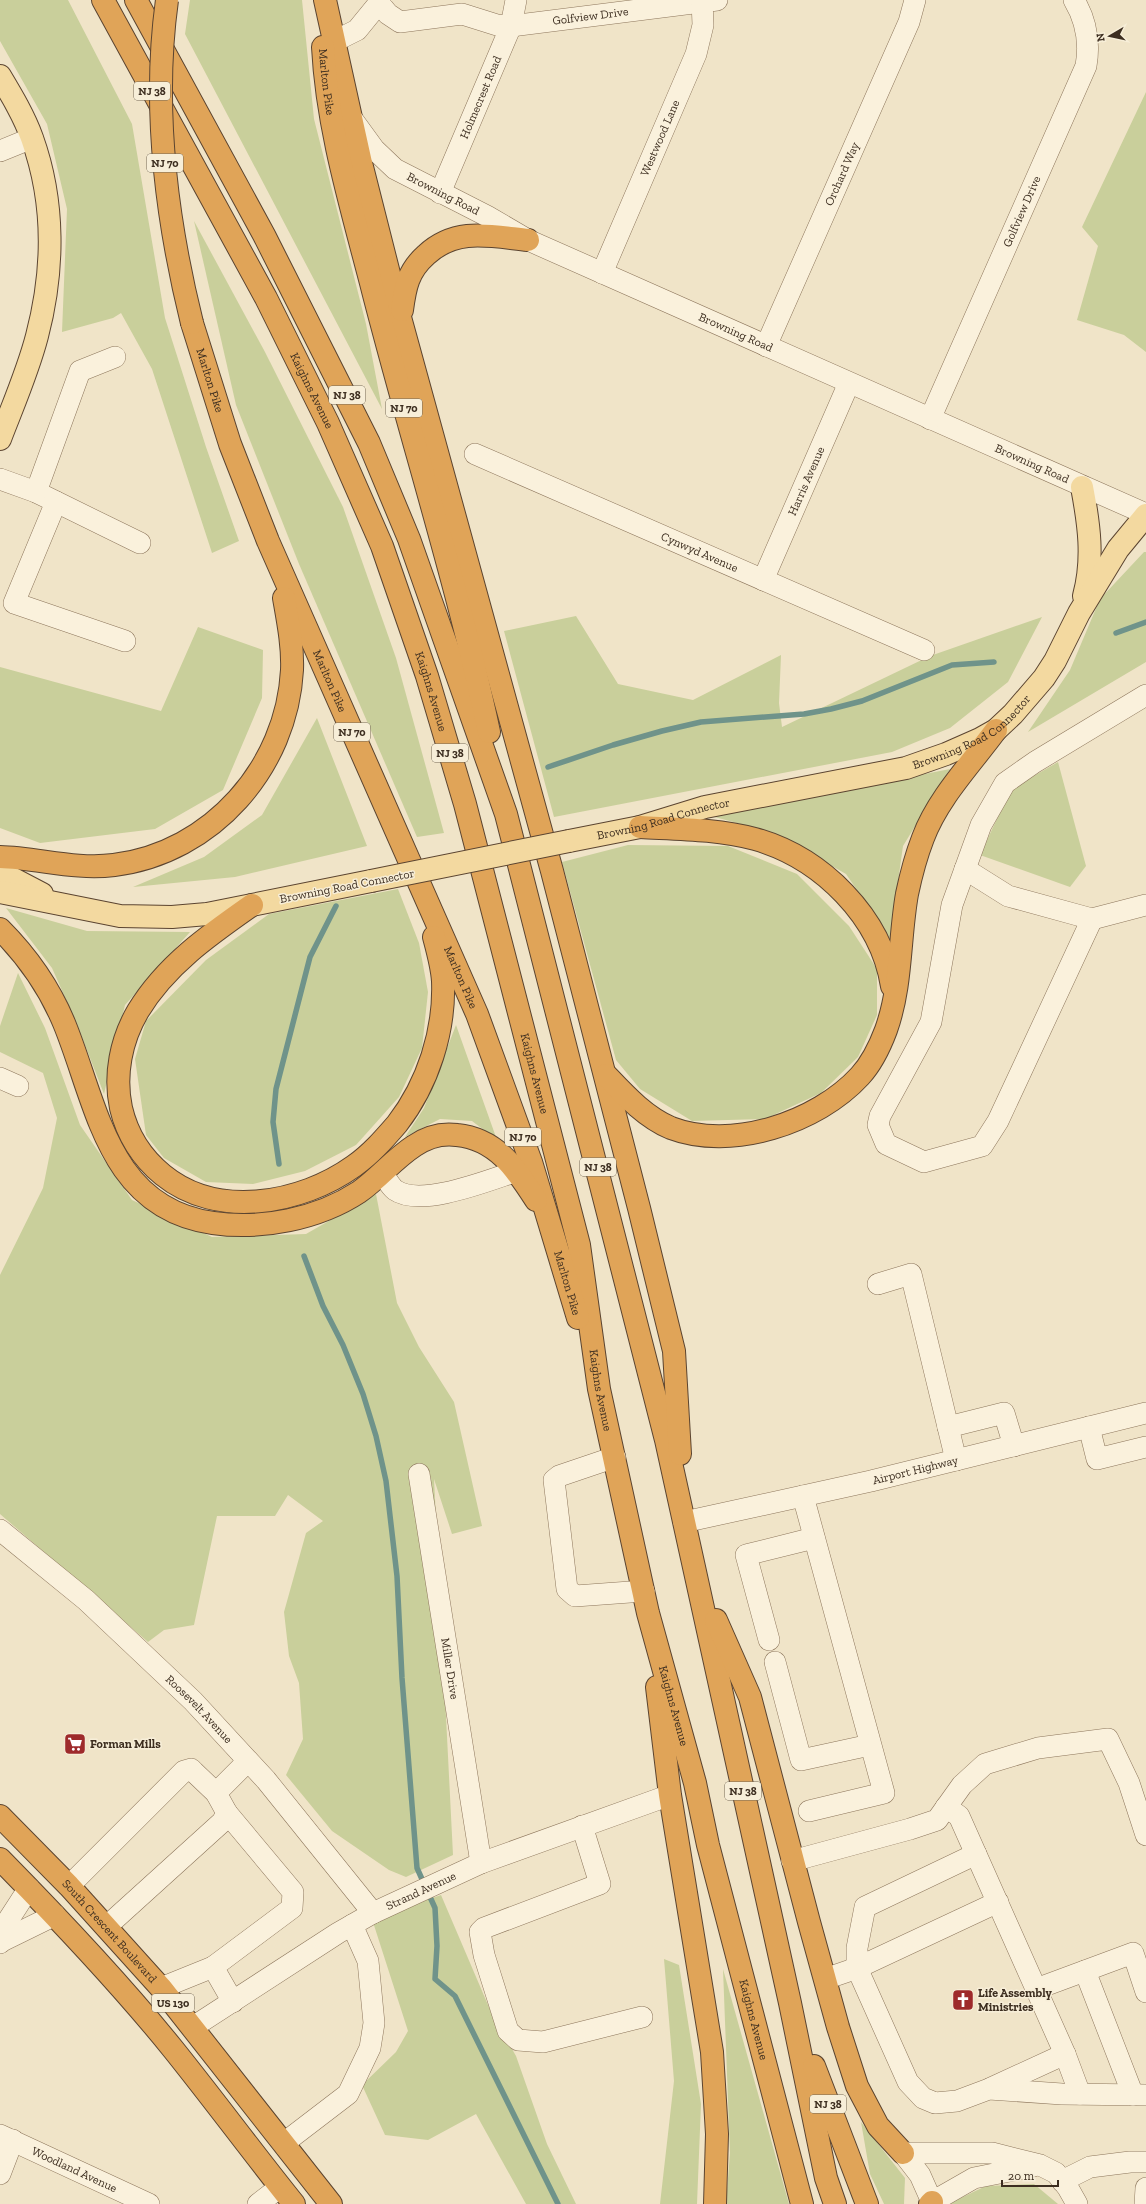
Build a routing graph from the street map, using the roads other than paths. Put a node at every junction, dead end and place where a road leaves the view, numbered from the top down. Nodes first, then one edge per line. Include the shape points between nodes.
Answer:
1 (96, 0) edge
2 (103, 0) edge
3 (136, 0) edge
4 (167, 0) edge
5 (320, 0) edge
6 (325, 0) edge
7 (516, 0) edge
8 (915, 0) edge
9 (1074, 0) edge
10 (380, 1) edge
11 (707, 1) edge
12 (116, 26) junction
13 (511, 26) junction
14 (333, 42) junction
15 (0, 76) edge
16 (350, 115) junction
17 (32, 138) junction
18 (0, 151) edge
19 (440, 193) junction
20 (528, 240) junction
21 (602, 273) junction
22 (401, 322) junction
23 (766, 346) junction
24 (115, 357) dead end
25 (849, 383) junction
26 (930, 419) junction
27 (0, 439) edge
28 (476, 454) dead end
29 (0, 479) edge
30 (1082, 487) junction
31 (36, 492) junction
32 (56, 502) junction
33 (1146, 515) edge
34 (140, 543) dead end
35 (280, 571) junction
36 (763, 580) junction
37 (1080, 613) junction
38 (125, 641) dead end
39 (924, 650) dead end
40 (1146, 695) edge
41 (996, 730) junction
42 (506, 814) junction
43 (640, 827) junction
44 (0, 857) edge
45 (965, 869) junction
46 (0, 872) edge
47 (0, 892) edge
48 (424, 893) junction
49 (65, 905) junction
50 (252, 905) junction
51 (1146, 905) edge
52 (1092, 919) junction
53 (0, 929) edge
54 (894, 999) junction
55 (606, 1074) junction
56 (517, 1171) junction
57 (382, 1173) junction
58 (550, 1222) junction
59 (878, 1284) dead end
60 (599, 1389) junction
61 (1146, 1412) edge
62 (948, 1427) junction
63 (1089, 1427) junction
64 (1014, 1446) junction
65 (1146, 1447) edge
66 (615, 1456) junction
67 (956, 1460) junction
68 (419, 1474) dead end
69 (803, 1496) junction
70 (684, 1522) junction
71 (0, 1530) edge
72 (814, 1538) junction
73 (697, 1579) junction
74 (644, 1591) junction
75 (648, 1612) junction
76 (769, 1640) dead end
77 (774, 1662) dead end
78 (870, 1745) junction
79 (248, 1761) junction
80 (216, 1793) junction
81 (670, 1795) junction
82 (946, 1807) junction
83 (809, 1811) dead end
84 (227, 1813) junction
85 (0, 1816) edge
86 (582, 1826) junction
87 (1146, 1835) edge
88 (976, 1854) junction
89 (0, 1858) edge
90 (792, 1861) junction
91 (481, 1863) junction
92 (69, 1886) junction
93 (29, 1888) junction
94 (998, 1902) junction
95 (373, 1913) junction
96 (55, 1915) junction
97 (352, 1925) junction
98 (106, 1927) junction
99 (1, 1941) edge
100 (213, 1966) junction
101 (857, 1968) junction
102 (1085, 1971) junction
103 (824, 1979) junction
104 (161, 1988) junction
105 (1036, 1989) junction
106 (1146, 1992) edge
107 (233, 2002) junction
108 (790, 2003) junction
109 (642, 2017) dead end
110 (193, 2027) junction
111 (1065, 2054) junction
112 (989, 2089) junction
113 (1080, 2094) junction
114 (1140, 2095) edge
115 (7, 2137) edge
116 (284, 2143) junction
117 (903, 2153) junction
118 (1146, 2162) edge
119 (1040, 2165) junction
120 (0, 2174) edge
121 (1062, 2181) junction
122 (280, 2187) junction
123 (1146, 2188) edge
124 (931, 2203) edge
125 (150, 2204) edge
126 (258, 2204) edge
127 (294, 2204) edge
128 (331, 2204) edge
129 (715, 2204) edge
130 (802, 2204) edge
131 (835, 2204) edge
132 (867, 2204) edge
133 (1077, 2204) edge
134 (1145, 2204) edge

1 - 12 highway
2 - 12 highway, Kaighns Avenue / NJ 38
3 - 42 highway, NJ 38 via 268,241 369,442 409,539
4 - 35 highway, Marlton Pike / NJ 70, bridge via 162,78 163,145 176,253 192,323 230,444
5 - 42 highway, Marlton Pike / NJ 70 via 325,76 343,169 384,334 475,667
6 - 14 highway
7 - 13 street, Holmecrest Road
8 - 23 street, Orchard Way via 906,28
9 - 26 street, Golfview Drive via 1088,42 1086,66
10 - 13 street, Golfview Drive via 388,14 400,22 462,14 497,25
10 - 14 street via 357,30
11 - 13 street, Golfview Drive
11 - 21 street, Westwood Lane via 696,54
12 - 60 highway, Kaighns Avenue / NJ 38 via 281,327 355,481 393,577 427,676 465,804 579,1245
13 - 19 street, Holmecrest Road
14 - 16 highway
15 - 17 main road
16 - 19 street, Browning Road via 384,160 409,178
16 - 22 highway
17 - 18 street
17 - 27 main road via 49,212 48,283 34,347
19 - 20 street, Browning Road
20 - 21 street, Browning Road
20 - 22 highway via 475,235 457,237 436,246 416,264 409,276
21 - 23 street, Browning Road
22 - 55 highway
23 - 25 street, Browning Road
24 - 31 street via 80,371
25 - 26 street, Browning Road
25 - 36 street, Harris Avenue
26 - 30 street, Browning Road
28 - 36 street, Cynwyd Avenue
29 - 31 street
30 - 33 street, Browning Road
30 - 37 main road via 1090,531 1090,570
31 - 32 street
32 - 34 street
32 - 38 street via 14,603
33 - 37 main road, Browning Road Connector via 1118,550
35 - 44 highway via 292,650 286,707 270,756 252,784 230,810 177,846 131,862 81,866
35 - 48 highway, Marlton Pike / NJ 70
36 - 39 street, Cynwyd Avenue
37 - 41 main road, Browning Road Connector via 1044,678
40 - 45 street via 1005,783 981,826
41 - 43 main road, Browning Road Connector via 963,747 906,768 706,807
41 - 54 highway via 942,802 924,836 907,893
42 - 70 highway, NJ 38 via 643,1343
43 - 50 main road, Browning Road Connector, bridge
43 - 54 highway via 699,830 755,839 786,852 820,872 849,898 871,929 886,959
45 - 52 street via 1008,896
45 - 52 street via 952,905 931,1022 880,1116 878,1125 886,1144 924,1162 978,1148 989,1137
46 - 49 main road, Browning Road Connector
47 - 49 main road, Browning Road Connector
48 - 50 highway via 441,966 442,1005 432,1060 406,1112 373,1151 339,1176 287,1197 231,1202 215,1200 183,1189 168,1180 145,1158 128,1131 122,1114 119,1070 124,1046 138,1012 160,981 202,941
48 - 58 highway, Marlton Pike / NJ 70 via 464,980 505,1086
49 - 50 main road, Browning Road Connector via 120,916 156,918 207,914
51 - 52 street
53 - 57 highway via 32,965 55,1003 102,1130 117,1161 139,1188 166,1207 211,1223 239,1225 287,1220 327,1208 358,1192
54 - 55 highway via 881,1043 860,1076 849,1087 817,1109 758,1132 719,1136 694,1134 671,1128 648,1115
55 - 70 highway via 674,1351
56 - 57 street via 450,1191 426,1195 408,1195 395,1190
56 - 57 highway via 500,1152 487,1143 464,1135 450,1134 437,1135 416,1144
56 - 58 highway
58 - 60 highway, Marlton Pike / NJ 70
59 - 62 street via 911,1274
60 - 66 highway, Kaighns Avenue / NJ 38
61 - 63 street, Airport Highway
62 - 64 street via 1004,1413
62 - 67 street
63 - 64 street, Airport Highway
63 - 65 street via 1097,1459
64 - 67 street, Airport Highway
66 - 74 highway, Kaighns Avenue / NJ 38
66 - 74 street via 554,1480 567,1590 574,1596
67 - 69 street, Airport Highway
68 - 91 street, Miller Drive
69 - 70 street, Airport Highway
69 - 72 street
70 - 73 highway, NJ 38
71 - 79 street, Roosevelt Avenue via 86,1600 192,1701
72 - 76 street via 746,1555
72 - 78 street
73 - 90 highway via 750,1697
73 - 108 highway, NJ 38
74 - 75 highway, Kaighns Avenue / NJ 38
75 - 81 highway
75 - 130 highway, Kaighns Avenue / NJ 38 via 695,1783 708,1845
77 - 78 street via 801,1760
78 - 83 street via 884,1793
79 - 80 street
79 - 95 street, Roosevelt Avenue
80 - 84 street
80 - 92 street via 191,1769 184,1771
81 - 86 street, Strand Avenue
81 - 129 highway via 712,2052 717,2134
82 - 87 street via 962,1785 985,1764 1038,1748 1108,1740 1129,1783
82 - 88 street via 960,1816
82 - 90 street via 937,1820
84 - 98 street via 222,1822
84 - 100 street via 293,1892 294,1900 292,1908
85 - 92 highway, South Crescent Boulevard / US 130
86 - 91 street, Strand Avenue
86 - 109 street via 600,1884 484,1928 480,1932 505,2023 511,2036 518,2040 543,2042
88 - 94 street
88 - 101 street via 865,1907 857,1948
89 - 93 highway, US 130
90 - 103 highway
91 - 95 street, Strand Avenue
92 - 98 highway, South Crescent Boulevard / US 130
93 - 96 highway, US 130
93 - 99 street via 7,1922
94 - 101 street
94 - 105 street
95 - 97 street, Strand Avenue
96 - 99 street
96 - 122 highway, US 130 via 172,2049
97 - 107 street, Strand Avenue
97 - 116 street via 368,1960 374,2024 370,2048 348,2094
98 - 104 highway, South Crescent Boulevard / US 130
100 - 104 street
100 - 107 street
101 - 103 street
101 - 112 street via 908,2082 923,2098 935,2103 957,2101
102 - 105 street
102 - 106 street via 1133,1953
102 - 114 street
103 - 117 highway via 857,2086 878,2126
104 - 110 highway, South Crescent Boulevard / US 130
105 - 111 street
107 - 110 street, Strand Avenue
108 - 131 highway via 826,2178
108 - 132 highway, NJ 38
110 - 116 highway, South Crescent Boulevard / US 130
111 - 112 street
111 - 113 street
112 - 113 street
113 - 114 street
115 - 120 street
115 - 125 street, Woodland Avenue
116 - 128 highway, South Crescent Boulevard / US 130
117 - 119 street via 992,2153
117 - 124 street via 920,2175
118 - 121 street via 1090,2167
119 - 121 street via 1056,2173
119 - 124 street via 974,2178
121 - 133 street
122 - 126 street
122 - 127 highway, US 130
123 - 134 street

